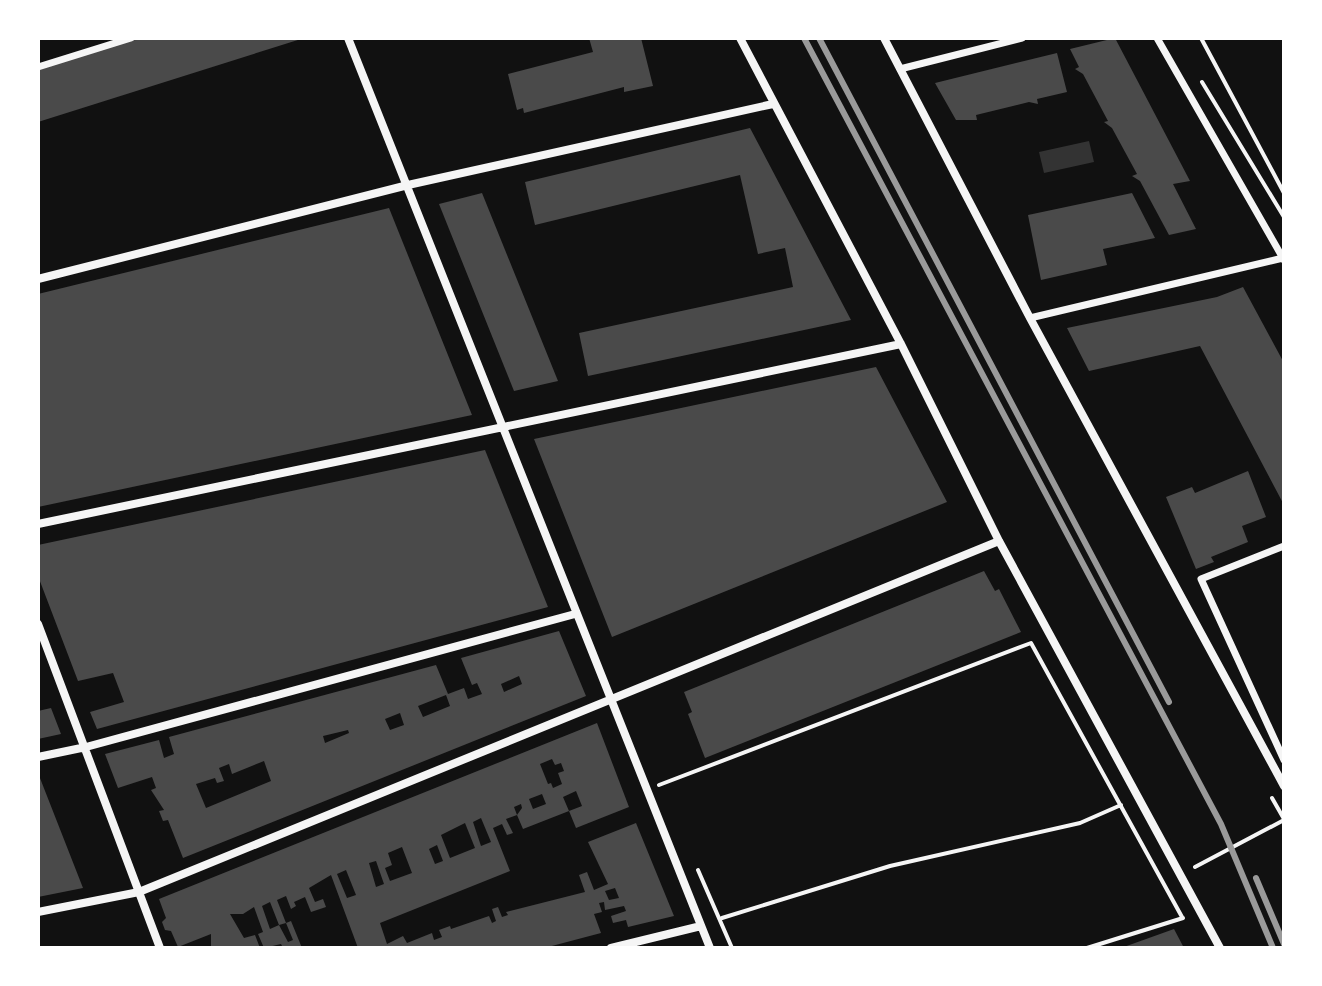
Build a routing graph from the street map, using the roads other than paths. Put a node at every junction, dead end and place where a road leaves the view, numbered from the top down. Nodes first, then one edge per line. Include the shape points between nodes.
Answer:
1 (131, 38) edge
2 (348, 38) edge
3 (740, 38) edge
4 (884, 38) edge
5 (1022, 38) edge
6 (1157, 38) edge
7 (38, 67) edge
8 (900, 69) junction
9 (773, 104) junction
10 (408, 185) junction
11 (1284, 259) edge
12 (38, 279) edge
13 (1030, 318) junction
14 (901, 344) junction
15 (504, 429) junction
16 (38, 524) edge
17 (999, 541) junction
18 (1284, 546) edge
19 (575, 614) junction
20 (38, 624) edge
21 (610, 702) junction
22 (86, 747) junction
23 (38, 757) edge
24 (1284, 760) edge
25 (1284, 786) edge
26 (139, 892) junction
27 (38, 912) edge
28 (701, 926) junction
29 (160, 948) edge
30 (611, 948) edge
31 (710, 948) edge
32 (1220, 948) edge

1 - 7 street
2 - 10 street
3 - 9 street
4 - 8 street
5 - 8 street
6 - 11 street
8 - 13 street
9 - 10 street
9 - 14 street
10 - 12 street
10 - 15 street
11 - 13 street
13 - 25 street
14 - 15 street
14 - 17 street
15 - 16 street
15 - 19 street
17 - 21 street
17 - 32 street
18 - 24 street via 1201,579
19 - 21 street
19 - 22 street
20 - 22 street
21 - 26 street
21 - 28 street
22 - 23 street
22 - 26 street
26 - 27 street
26 - 29 street
28 - 30 street
28 - 31 street

